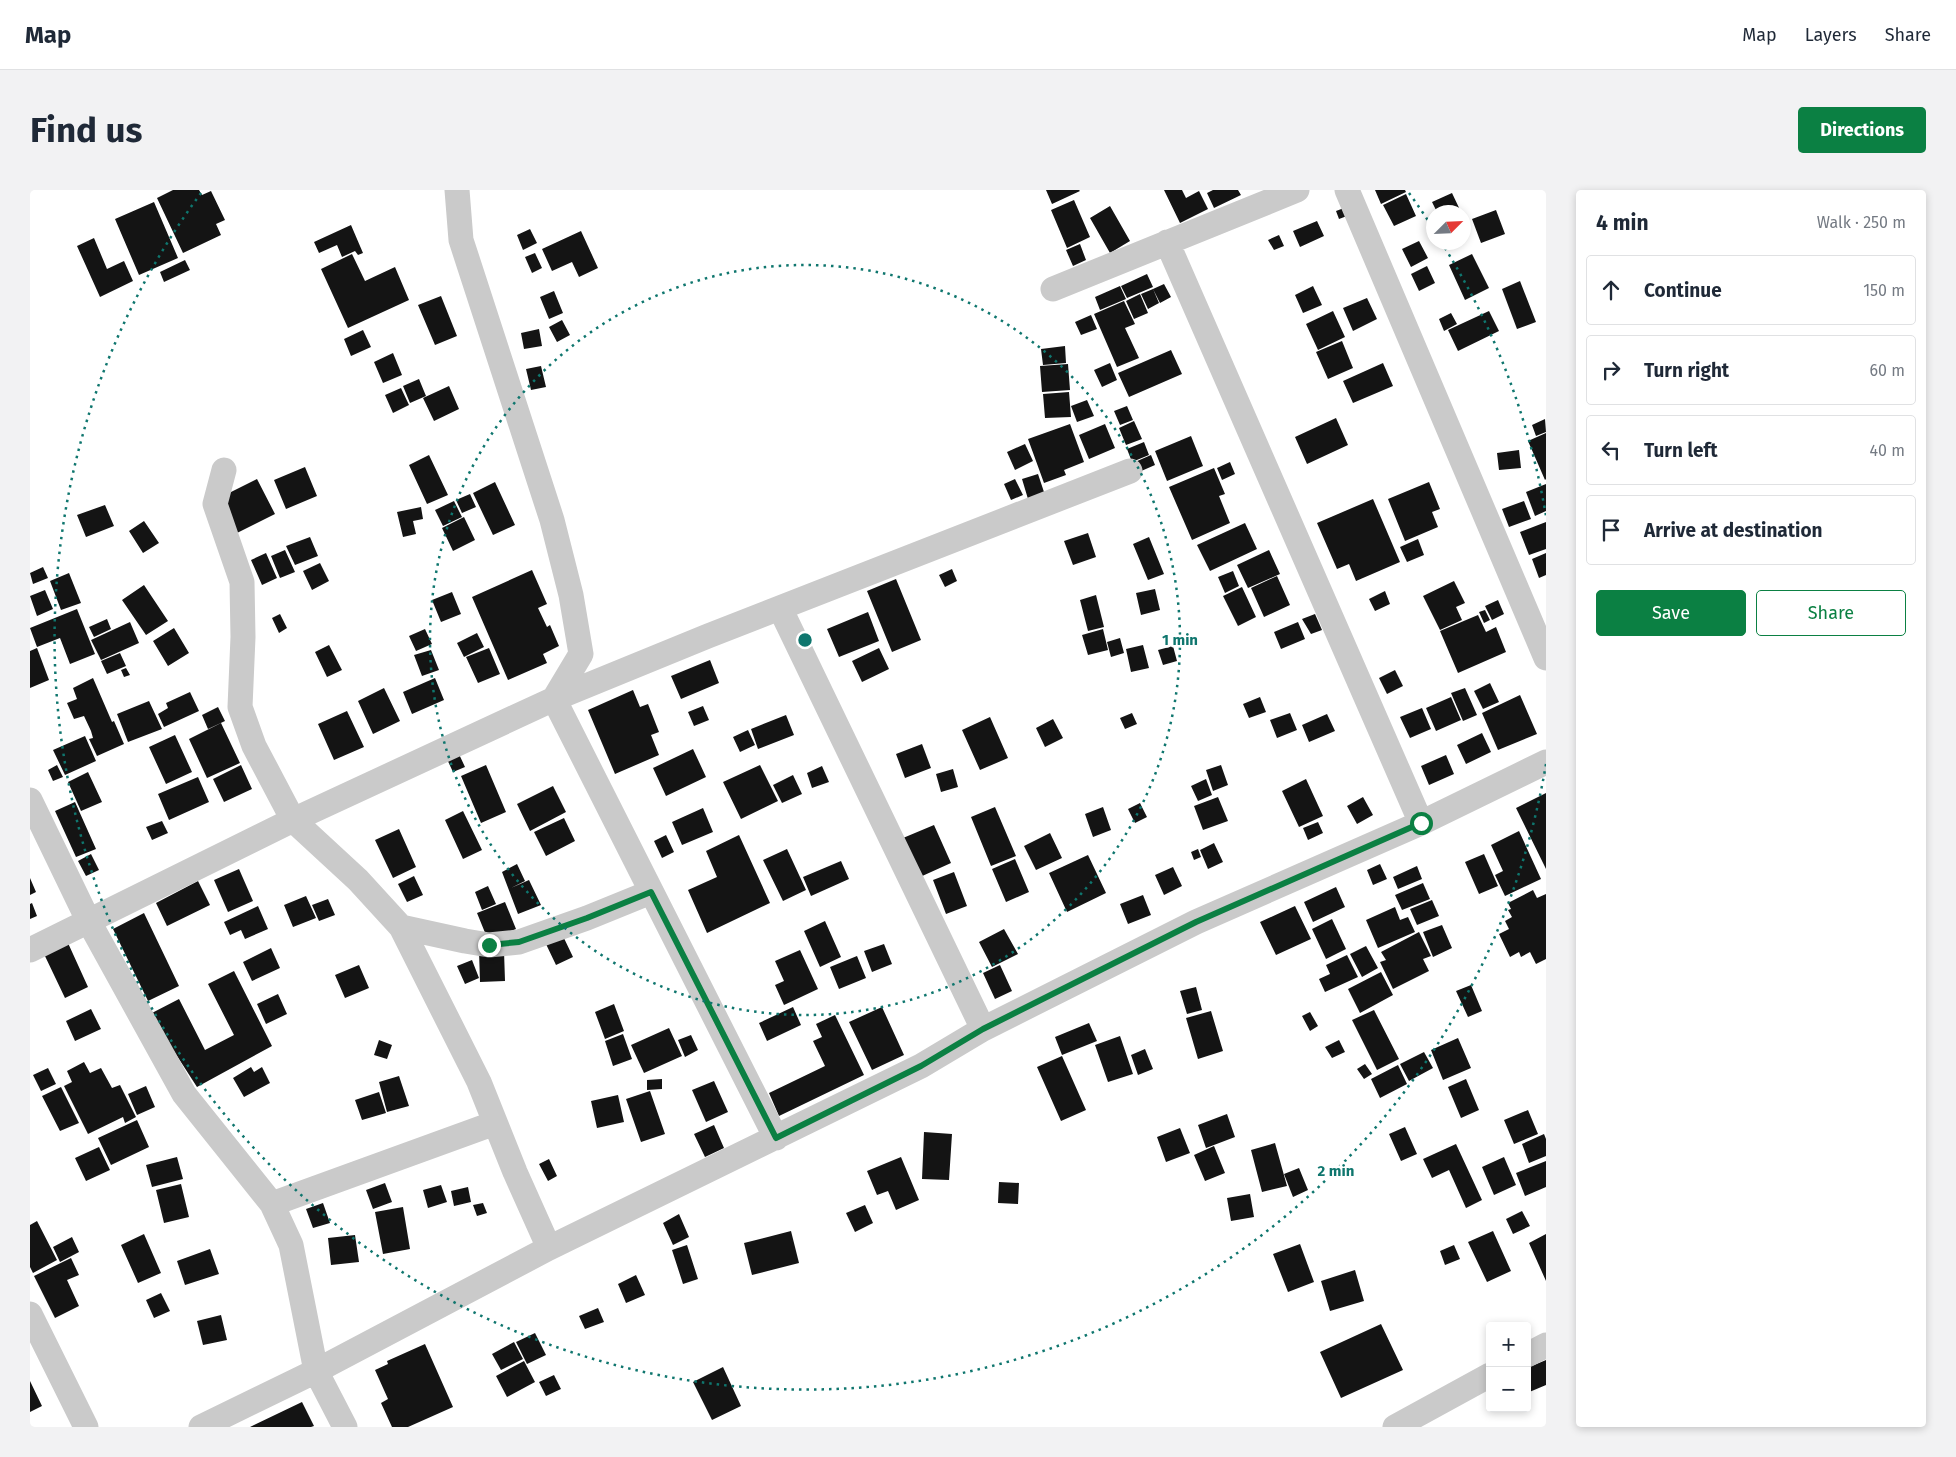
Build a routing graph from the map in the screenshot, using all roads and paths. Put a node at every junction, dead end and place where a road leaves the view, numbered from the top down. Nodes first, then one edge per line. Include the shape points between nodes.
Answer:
1 (457, 190) edge
2 (1296, 190) edge
3 (1347, 190) edge
4 (1167, 242) junction
5 (1053, 289) dead end
6 (224, 470) dead end
7 (1130, 472) dead end
8 (780, 608) junction
9 (1546, 658) edge
10 (554, 699) junction
11 (1546, 762) edge
12 (30, 800) edge
13 (292, 820) junction
14 (1421, 823) junction
15 (651, 892) junction
16 (88, 920) junction
17 (401, 927) junction
18 (30, 950) edge
19 (983, 1029) junction
20 (495, 1123) junction
21 (776, 1138) junction
22 (272, 1204) junction
23 (548, 1248) junction
24 (30, 1314) edge
25 (1546, 1346) edge
26 (1531, 1353) edge
27 (316, 1370) junction
28 (1486, 1377) edge
29 (86, 1427) edge
30 (201, 1427) edge
31 (344, 1427) edge
32 (1395, 1427) edge

1 - 10 street via 461,240 552,520 582,654
2 - 4 street
3 - 9 street
4 - 5 street
4 - 14 street
6 - 13 street via 215,504 242,582 240,707 254,746
7 - 8 street
8 - 10 street
8 - 19 street
10 - 13 street
10 - 15 street
11 - 14 street
12 - 16 street
13 - 16 street
13 - 17 street via 358,880
14 - 19 street via 1196,922
15 - 17 street via 519,942 489,945 465,942
15 - 21 street
16 - 18 street
16 - 22 street via 184,1094
17 - 20 street via 479,1082
19 - 21 street via 921,1066
20 - 22 street
20 - 23 street
21 - 23 street
22 - 27 street via 291,1245
23 - 27 street
24 - 29 street
25 - 26 street
27 - 30 street
27 - 31 street
28 - 32 street

